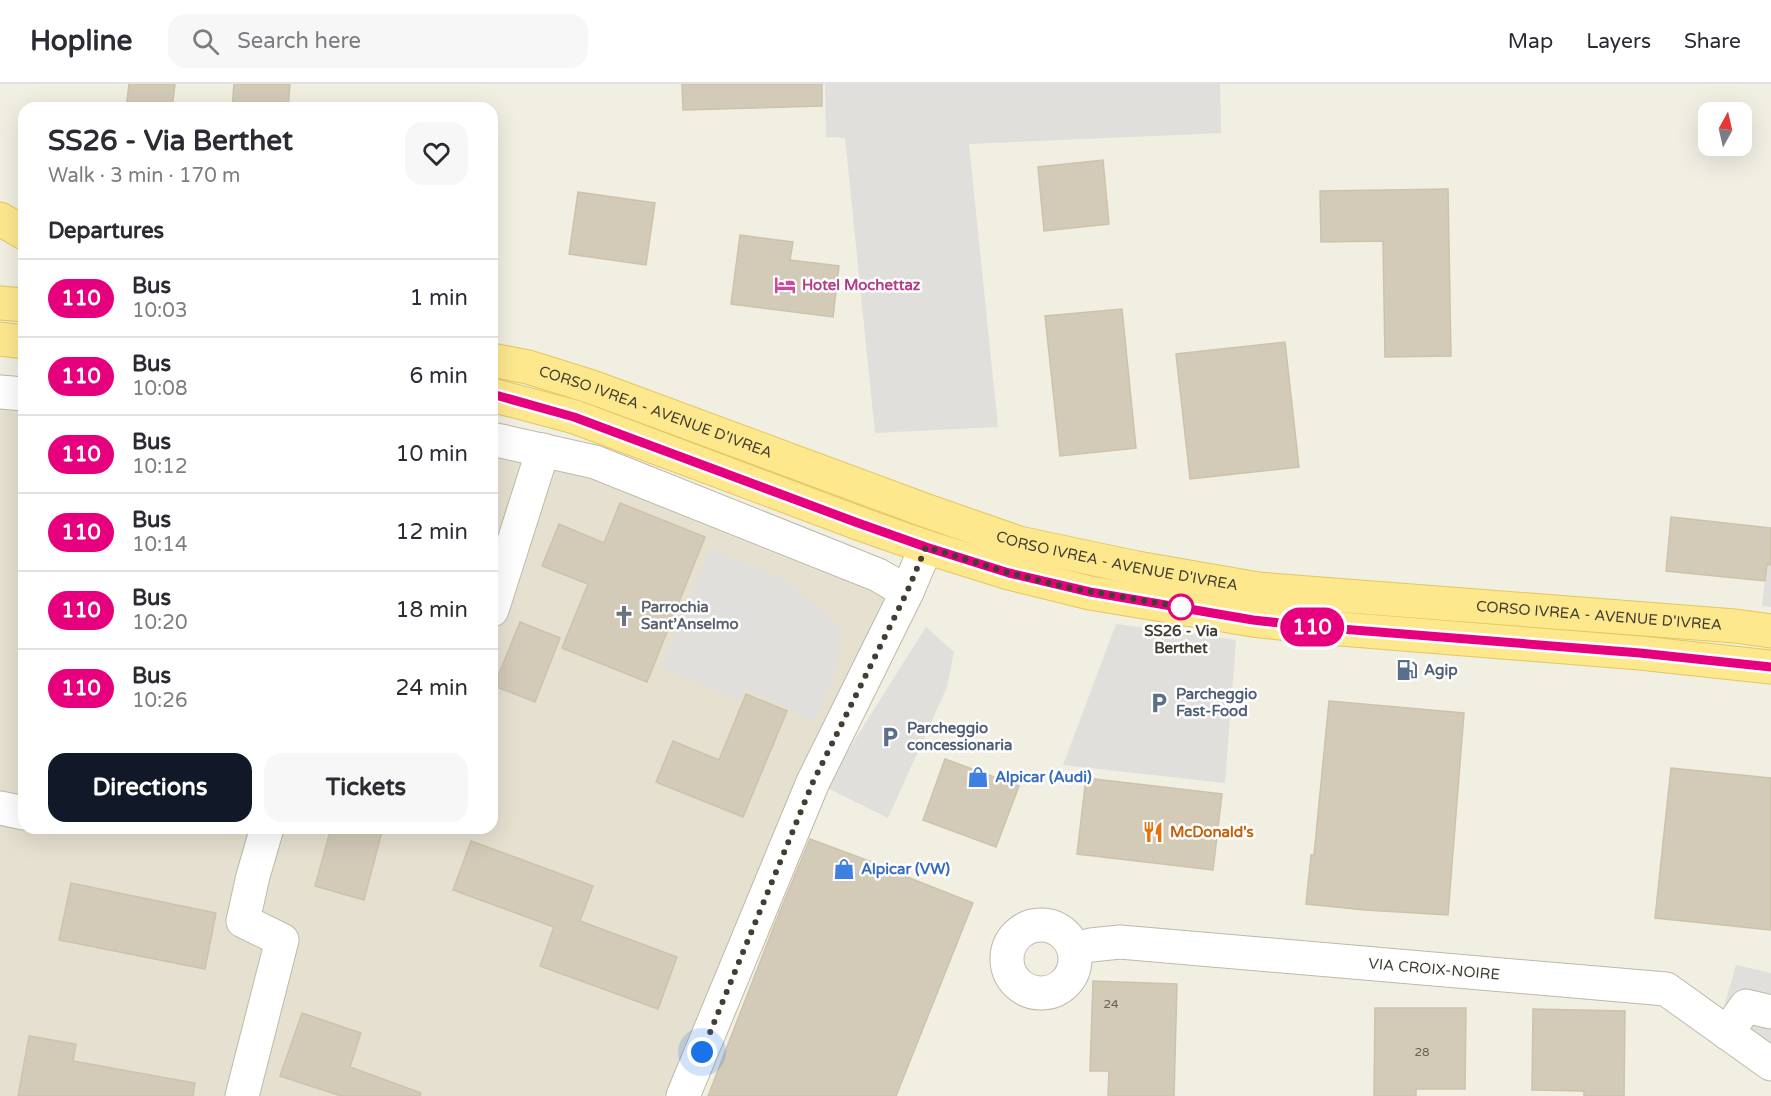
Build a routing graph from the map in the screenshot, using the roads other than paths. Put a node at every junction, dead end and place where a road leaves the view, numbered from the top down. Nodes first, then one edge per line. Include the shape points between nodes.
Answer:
1 (0, 219) edge
2 (18, 230) edge
3 (0, 303) edge
4 (18, 304) edge
5 (0, 339) edge
6 (18, 341) edge
7 (498, 361) edge
8 (0, 392) edge
9 (18, 394) edge
10 (498, 396) edge
11 (498, 441) edge
12 (543, 450) junction
13 (926, 547) junction
14 (498, 591) edge
15 (907, 592) junction
16 (1771, 631) edge
17 (1771, 667) edge
18 (0, 808) edge
19 (18, 812) edge
20 (265, 834) edge
21 (1074, 949) dead end
22 (1771, 1012) edge
23 (1727, 1033) junction
24 (1771, 1064) edge
25 (243, 1096) edge
26 (683, 1096) edge

1 - 2 main road
3 - 4 main road
5 - 6 main road
7 - 16 main road, CORSO IVREA - AVENUE D'IVREA via 592,387 1019,543 1258,589
8 - 9 street
10 - 13 main road via 574,417
11 - 12 street
12 - 14 street
12 - 15 street via 595,462 878,575
13 - 15 street
13 - 17 main road via 1009,573 1090,592 1253,620
15 - 26 street via 813,782
18 - 19 street
20 - 25 street via 243,921 282,940
21 - 23 street, VIA CROIX-NOIRE via 1120,942 1666,989
22 - 23 street via 1746,1006
23 - 24 street, VIA CROIX-NOIRE

